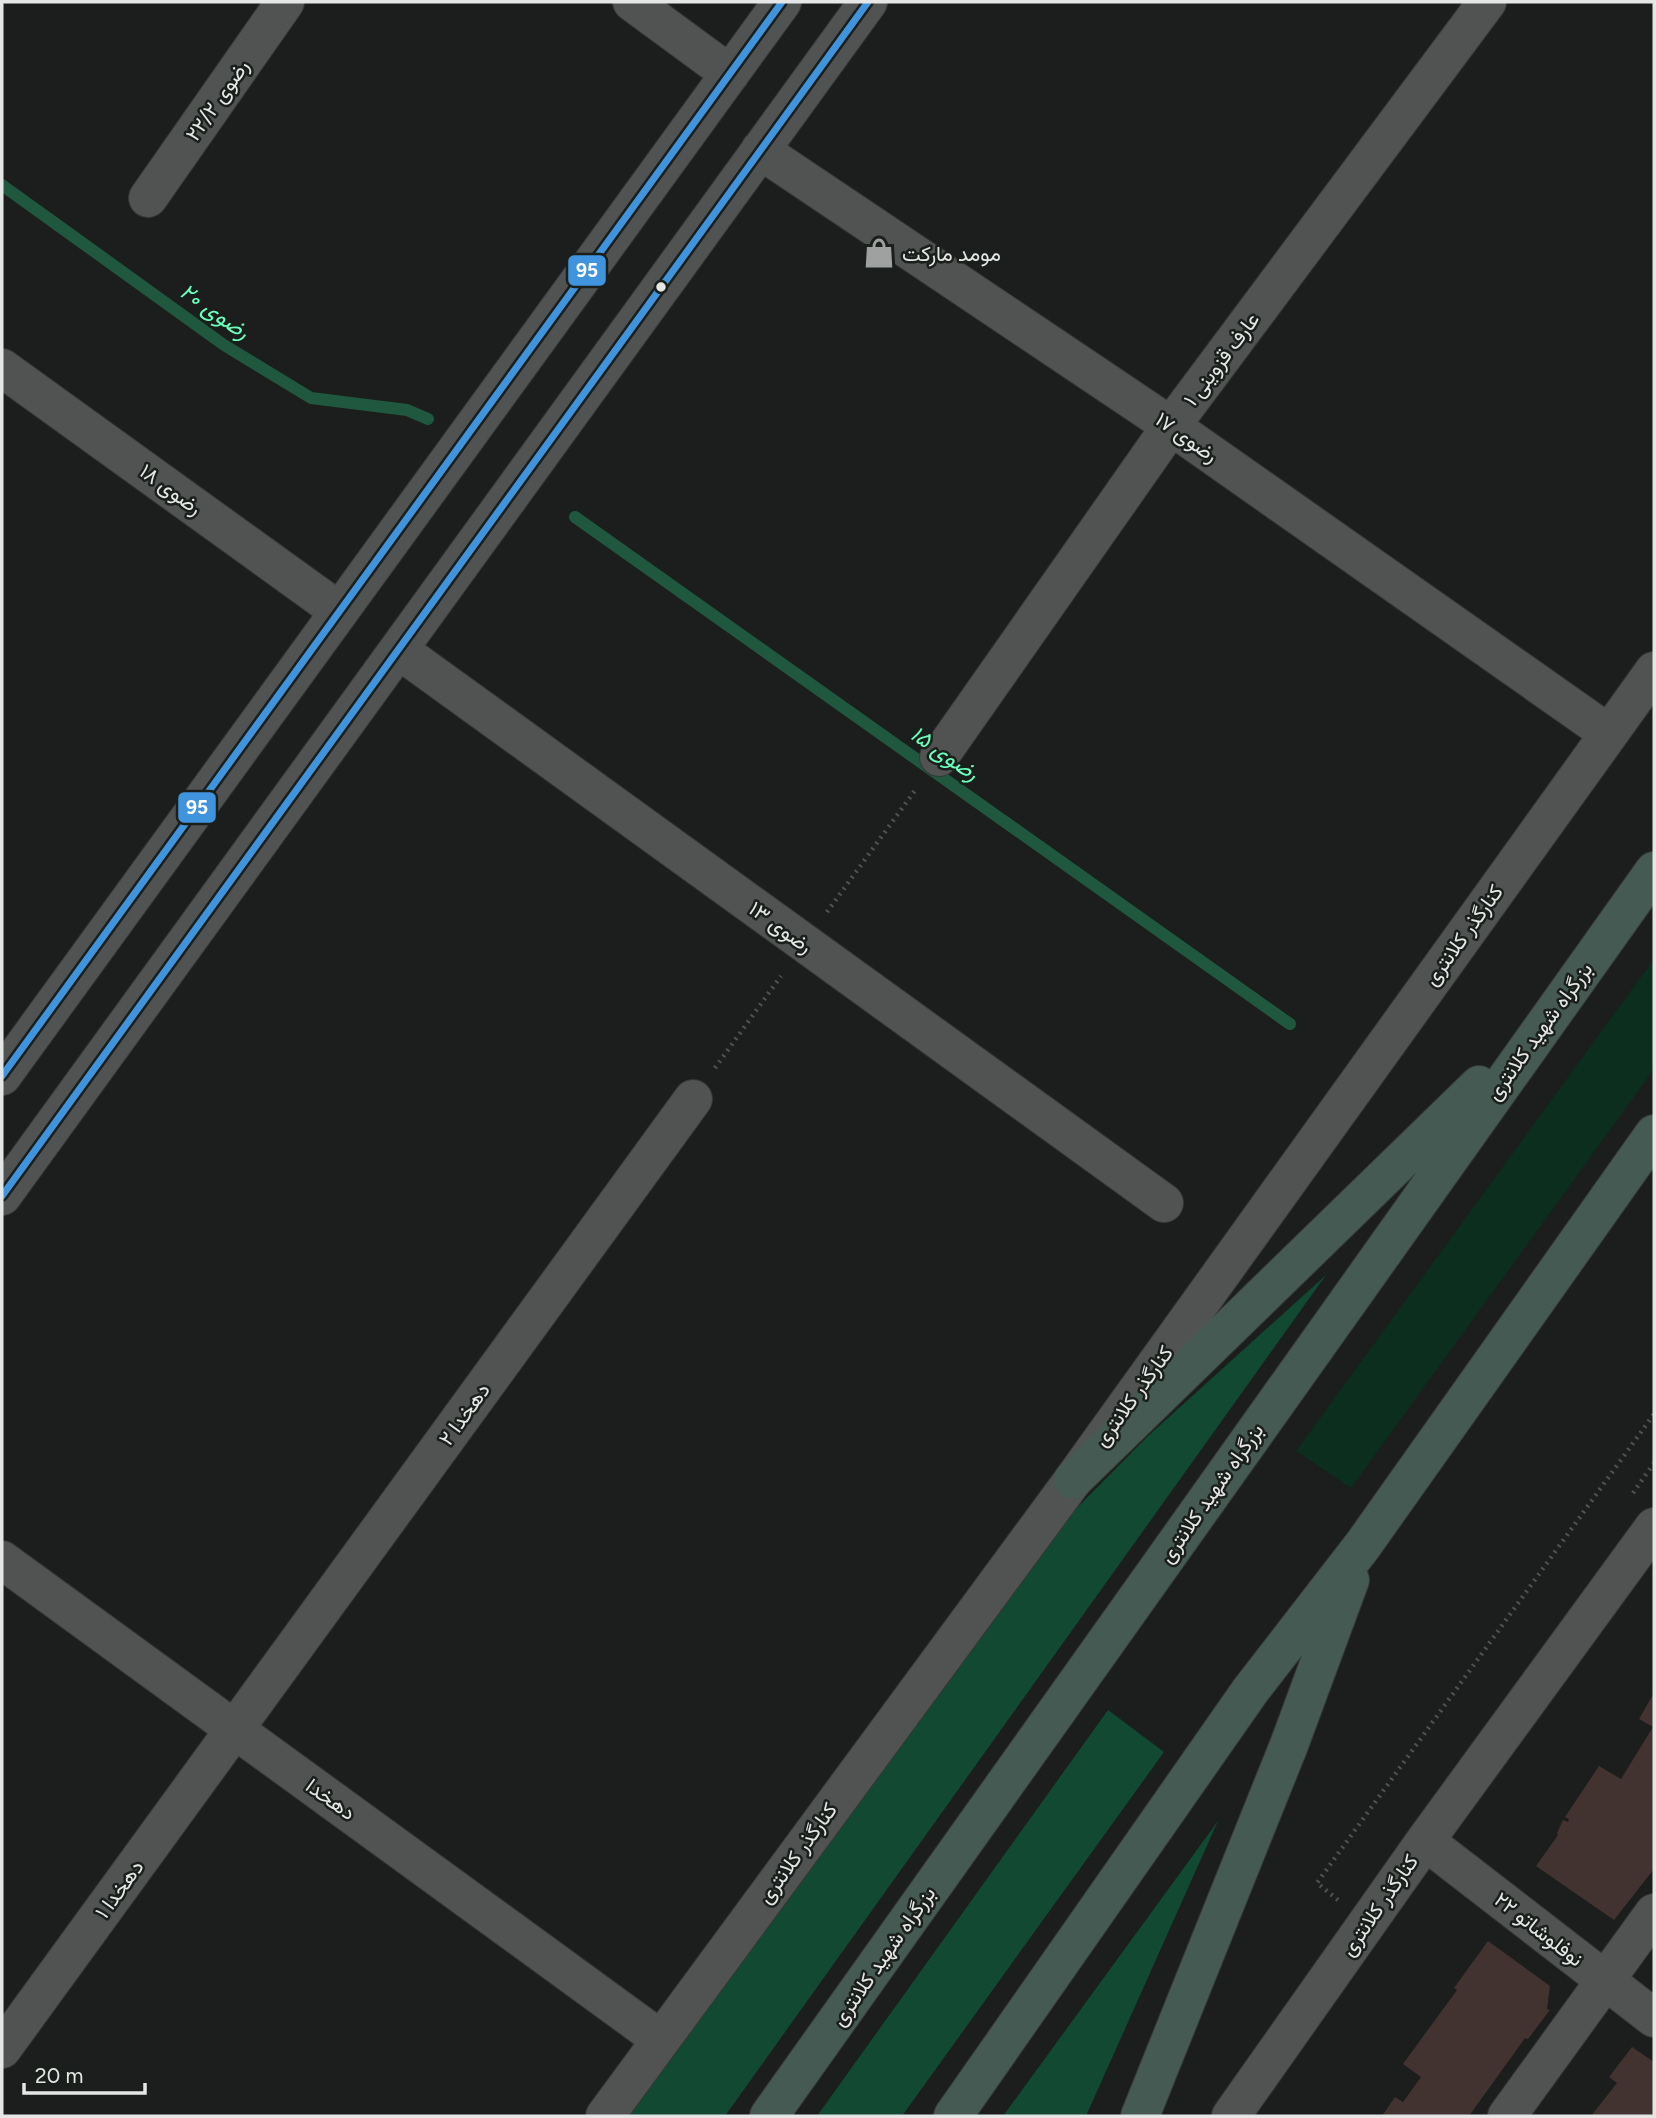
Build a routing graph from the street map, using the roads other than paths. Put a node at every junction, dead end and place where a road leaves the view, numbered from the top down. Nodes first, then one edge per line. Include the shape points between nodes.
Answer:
1 (285, 2) edge
2 (632, 2) edge
3 (782, 2) edge
4 (868, 2) edge
5 (1487, 2) edge
6 (730, 74) junction
7 (760, 150) junction
8 (148, 198) dead end
9 (2, 368) edge
10 (1171, 426) junction
11 (340, 611) junction
12 (399, 650) junction
13 (1654, 671) edge
14 (1608, 733) junction
15 (939, 757) dead end
16 (1654, 871) edge
17 (1550, 1015) junction
18 (2, 1076) edge
19 (693, 1098) dead end
20 (1654, 1134) edge
21 (2, 1196) edge
22 (1164, 1203) dead end
23 (1073, 1480) junction
24 (1654, 1527) edge
25 (1363, 1545) junction
26 (2, 1560) edge
27 (235, 1730) junction
28 (1424, 1841) junction
29 (1654, 1913) edge
30 (1606, 1981) junction
31 (1654, 2018) edge
32 (660, 2039) junction
33 (2, 2049) edge
34 (968, 2100) edge
35 (605, 2116) edge
36 (769, 2116) edge
37 (953, 2116) edge
38 (1140, 2116) edge
39 (1231, 2116) edge
40 (1507, 2116) edge

1 - 8 street, رضوی ۲۲/۲
2 - 6 street
3 - 6 street
4 - 7 street
5 - 10 street, عارف قزوینی ۱
6 - 11 street
7 - 10 street, رضوی ۱۷
7 - 12 street
9 - 11 street, رضوی ۱۸
10 - 14 street, رضوی ۱۷
10 - 15 street, عارف قزوینی ۱
11 - 18 street
12 - 21 street
12 - 22 street, رضوی ۱۳
13 - 14 street, کنارگذر کلانتری
14 - 23 street, کنارگذر کلانتری
16 - 17 highway, بزرگراه شهید کلانتری
17 - 23 highway
17 - 36 highway, بزرگراه شهید کلانتری
19 - 27 street, دهخدا ۲
20 - 25 highway
23 - 32 street, کنارگذر کلانتری
24 - 28 street, کنارگذر کلانتری
25 - 34 highway via 1250,1690
25 - 38 highway via 1289,1745
26 - 27 street, دهخدا
27 - 32 street, دهخدا
27 - 33 street, دهخدا ۱
28 - 30 street, نوفلوشاتو ۲۲
28 - 39 street, کنارگذر کلانتری
29 - 30 street
30 - 31 street, نوفلوشاتو ۲۲
30 - 40 street
32 - 35 street, کنارگذر کلانتری
34 - 37 highway

